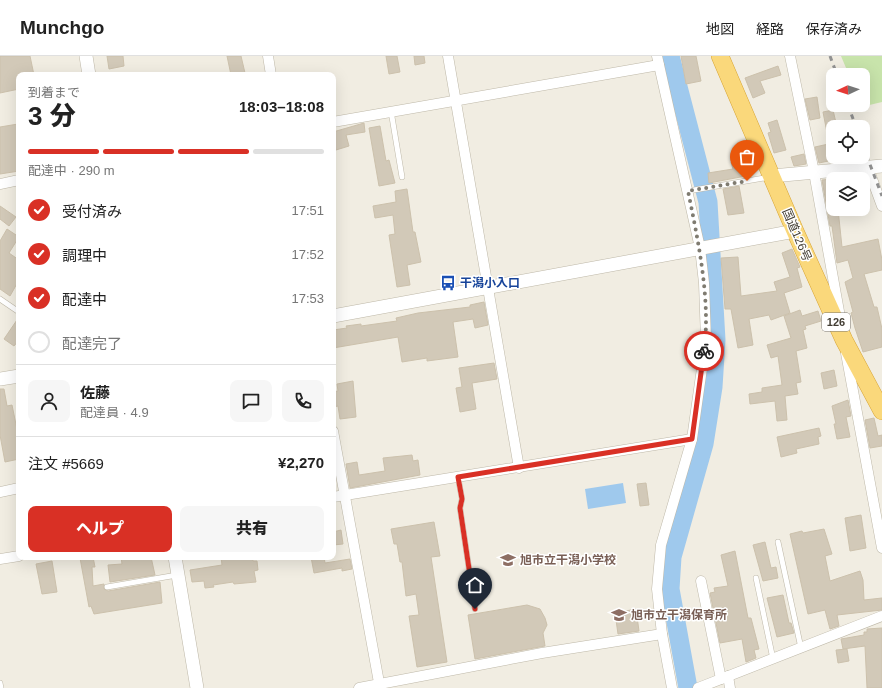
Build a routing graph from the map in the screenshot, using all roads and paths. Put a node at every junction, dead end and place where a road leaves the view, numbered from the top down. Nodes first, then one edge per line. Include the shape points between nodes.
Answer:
1 (86, 56) edge
2 (268, 56) edge
3 (448, 56) edge
4 (720, 56) edge
5 (790, 56) edge
6 (658, 60) edge
7 (89, 72) edge
8 (271, 72) edge
9 (456, 100) junction
10 (391, 111) junction
11 (336, 121) edge
12 (882, 166) edge
13 (868, 168) junction
14 (814, 172) junction
15 (772, 176) junction
16 (402, 177) dead end
17 (16, 181) edge
18 (0, 184) edge
19 (688, 191) junction
20 (882, 206) edge
21 (795, 231) junction
22 (700, 248) junction
23 (488, 288) junction
24 (0, 299) edge
25 (16, 310) edge
26 (336, 315) edge
27 (844, 340) junction
28 (16, 376) edge
29 (0, 379) edge
30 (882, 411) edge
31 (692, 439) junction
32 (336, 461) edge
33 (519, 468) junction
34 (458, 477) junction
35 (16, 489) edge
36 (0, 492) edge
37 (345, 495) junction
38 (336, 496) edge
39 (778, 542) dead end
40 (882, 548) edge
41 (16, 556) edge
42 (0, 559) edge
43 (176, 560) edge
44 (178, 574) junction
45 (756, 578) dead end
46 (701, 581) dead end
47 (106, 586) dead end
48 (475, 609) dead end
49 (882, 616) edge
50 (662, 634) junction
51 (801, 648) junction
52 (773, 659) junction
53 (724, 678) junction
54 (0, 683) edge
55 (380, 686) edge
56 (1, 688) edge
57 (197, 688) edge
58 (359, 688) edge
59 (672, 688) edge
60 (698, 688) edge
61 (730, 688) edge

1 - 7 street
2 - 8 street
3 - 9 street
4 - 15 highway, 国道126号 / 126
5 - 14 street
6 - 9 street
6 - 19 street
9 - 10 street
9 - 23 street
10 - 11 street
10 - 16 lane
12 - 13 street
13 - 14 street
13 - 20 street
14 - 15 street
14 - 27 street
15 - 19 lane
15 - 21 highway, 国道126号 / 126
17 - 18 street
19 - 22 street
21 - 22 street
21 - 27 highway, 国道126号 / 126
22 - 23 street
22 - 31 street via 706,340
23 - 26 street
23 - 33 street
24 - 25 lane
27 - 30 highway, 国道126号 / 126
27 - 40 street
28 - 29 street
31 - 33 street
31 - 50 street via 661,545 657,590
32 - 37 street
33 - 34 street
34 - 37 street
34 - 48 lane
35 - 36 street
37 - 38 street
37 - 55 street
39 - 51 lane
41 - 42 street
43 - 44 street
44 - 47 lane
44 - 57 street
45 - 52 lane
46 - 53 street
49 - 51 street
50 - 55 street via 542,653
50 - 59 street
51 - 52 street
52 - 53 street
53 - 60 street
53 - 61 street
54 - 56 lane
55 - 58 street

